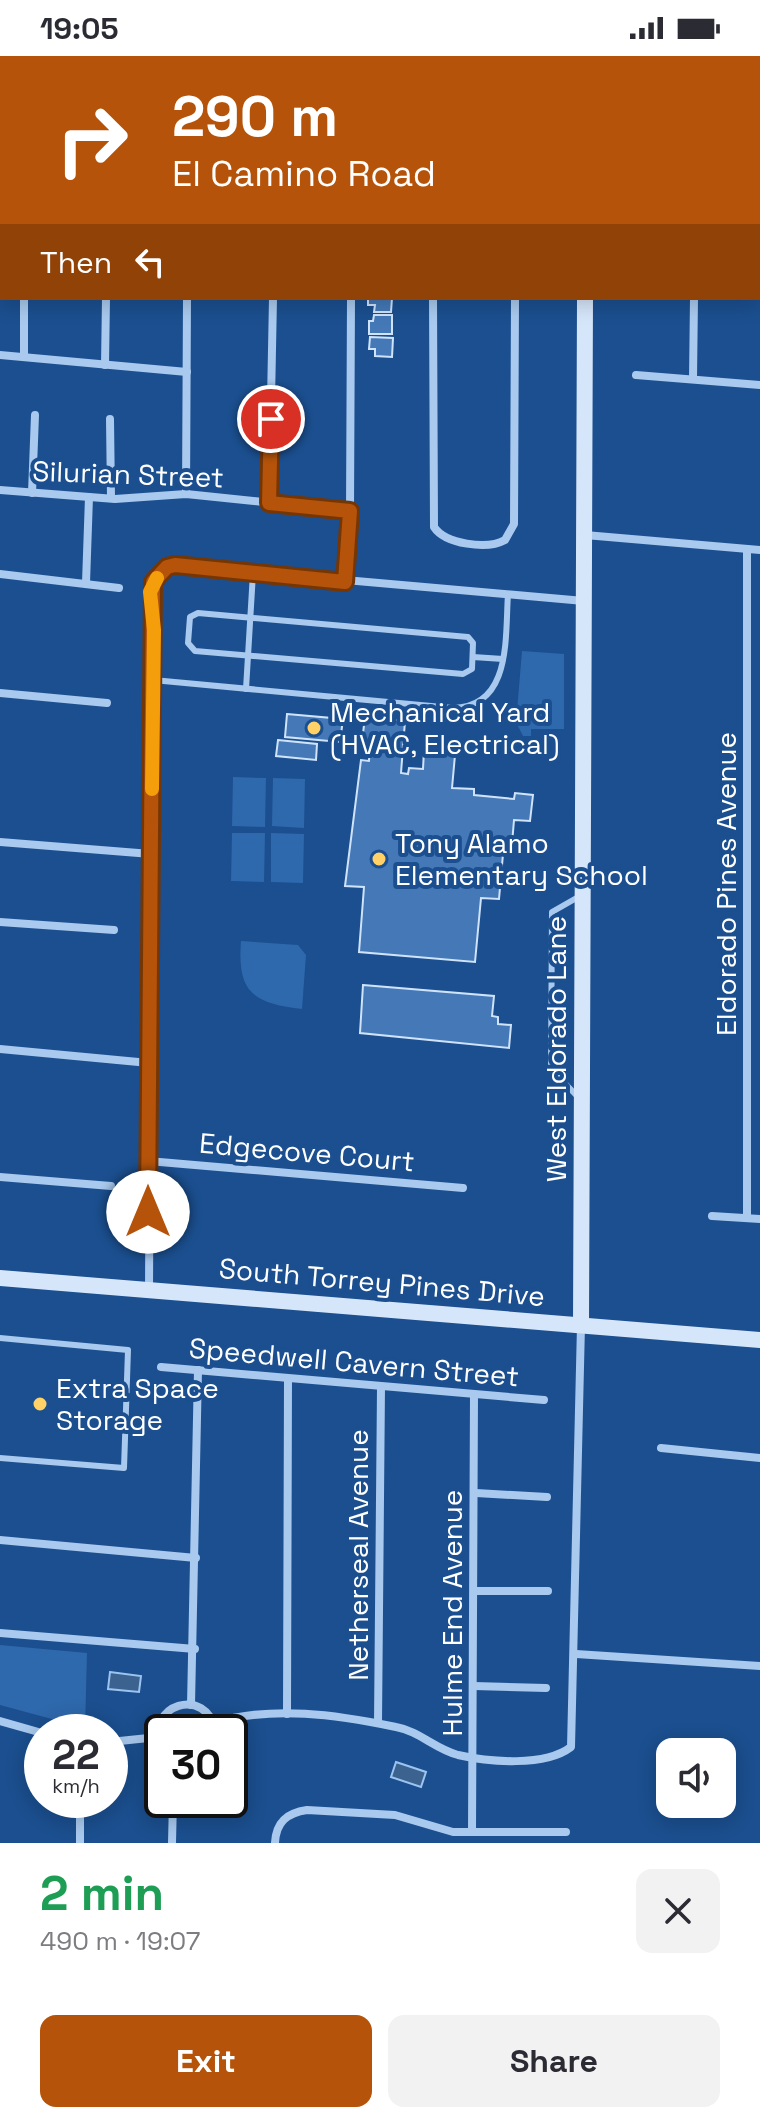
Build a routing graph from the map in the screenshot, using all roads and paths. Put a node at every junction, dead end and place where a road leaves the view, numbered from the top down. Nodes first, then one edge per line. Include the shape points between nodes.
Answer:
1 (24, 300) edge
2 (106, 300) edge
3 (187, 300) edge
4 (273, 300) edge
5 (351, 300) edge
6 (433, 300) edge
7 (515, 300) edge
8 (585, 300) edge
9 (694, 300) edge
10 (0, 355) edge
11 (24, 357) junction
12 (105, 365) junction
13 (187, 372) junction
14 (636, 375) dead end
15 (693, 379) junction
16 (760, 385) edge
17 (35, 415) dead end
18 (110, 419) dead end
19 (0, 490) edge
20 (32, 493) junction
21 (186, 494) junction
22 (89, 497) junction
23 (111, 498) junction
24 (269, 503) junction
25 (350, 511) junction
26 (585, 535) junction
27 (747, 549) junction
28 (760, 550) edge
29 (253, 573) junction
30 (0, 574) edge
31 (345, 582) junction
32 (86, 583) junction
33 (119, 588) dead end
34 (508, 594) junction
35 (585, 601) junction
36 (250, 615) junction
37 (248, 656) junction
38 (473, 657) junction
39 (503, 659) junction
40 (153, 680) junction
41 (246, 689) junction
42 (0, 693) edge
43 (107, 703) dead end
44 (748, 716) junction
45 (760, 717) edge
46 (0, 842) edge
47 (151, 854) junction
48 (748, 884) junction
49 (760, 885) edge
50 (583, 894) junction
51 (0, 922) edge
52 (114, 930) dead end
53 (0, 1049) edge
54 (747, 1054) junction
55 (760, 1055) edge
56 (149, 1063) junction
57 (582, 1100) junction
58 (148, 1161) junction
59 (0, 1177) edge
60 (111, 1186) dead end
61 (463, 1188) dead end
62 (712, 1216) dead end
63 (747, 1218) junction
64 (760, 1219) edge
65 (0, 1278) edge
66 (149, 1289) junction
67 (581, 1325) junction
68 (0, 1338) edge
69 (760, 1340) edge
70 (161, 1367) dead end
71 (198, 1370) junction
72 (288, 1379) junction
73 (381, 1387) junction
74 (474, 1395) junction
75 (544, 1400) dead end
76 (661, 1448) dead end
77 (0, 1458) edge
78 (760, 1458) edge
79 (476, 1493) junction
80 (547, 1497) dead end
81 (0, 1540) edge
82 (196, 1558) junction
83 (474, 1591) junction
84 (548, 1591) dead end
85 (0, 1633) edge
86 (195, 1649) junction
87 (576, 1654) junction
88 (760, 1666) edge
89 (474, 1686) junction
90 (546, 1688) dead end
91 (191, 1705) junction
92 (166, 1714) edge
93 (208, 1714) edge
94 (287, 1714) junction
95 (248, 1715) edge
96 (0, 1721) edge
97 (378, 1723) junction
98 (24, 1728) edge
99 (474, 1756) junction
100 (80, 1818) edge
101 (173, 1818) edge
102 (472, 1832) junction
103 (525, 1832) junction
104 (566, 1832) dead end
105 (80, 1843) edge
106 (172, 1843) edge
107 (275, 1843) edge
108 (525, 1843) edge

1 - 11 street
2 - 12 street
3 - 13 street
4 - 24 street
5 - 25 street
6 - 7 street via 434,527 446,538 490,544 505,540 514,524
8 - 26 street, West Eldorado Lane
9 - 15 street
10 - 11 street
11 - 12 street
12 - 13 street
13 - 21 street
14 - 15 street
15 - 16 street
17 - 20 street
18 - 23 street
19 - 20 street, Silurian Street
20 - 22 street, Silurian Street
21 - 23 street, Silurian Street
21 - 24 street, Silurian Street
22 - 23 street, Silurian Street
22 - 32 street
24 - 25 street, Silurian Street
25 - 31 street
26 - 27 street
26 - 35 street, West Eldorado Lane
27 - 28 street
27 - 44 street, Eldorado Pines Avenue
29 - 31 street
29 - 36 lane
29 - 40 street via 167,567 150,592
30 - 32 street
31 - 34 street
32 - 33 street
34 - 35 street
34 - 39 lane
35 - 50 street, West Eldorado Lane
36 - 37 lane
36 - 37 lane via 194,614 188,643 195,651
36 - 38 lane via 468,637
37 - 38 lane via 463,674 471,671
37 - 41 lane
38 - 39 lane
39 - 41 lane via 494,689 479,703 462,708
40 - 41 lane
40 - 47 street
42 - 43 street
44 - 45 street
44 - 48 street, Eldorado Pines Avenue
46 - 47 street
47 - 56 street
48 - 49 street
48 - 54 street, Eldorado Pines Avenue
50 - 57 street, West Eldorado Lane
50 - 57 lane via 552,912 551,1069
51 - 52 street
53 - 56 street
54 - 55 street
54 - 63 street, Eldorado Pines Avenue
56 - 58 street
57 - 67 street, West Eldorado Lane
58 - 61 street, Edgecove Court
58 - 66 street
59 - 60 street
62 - 63 street
63 - 64 street
65 - 66 street, South Torrey Pines Drive
66 - 67 street, South Torrey Pines Drive
67 - 69 street, South Torrey Pines Drive
67 - 87 street, West Eldorado Lane
68 - 77 lane via 128,1350 124,1468
70 - 71 street, Speedwell Cavern Street
71 - 72 street, Speedwell Cavern Street
71 - 82 street
72 - 73 street, Speedwell Cavern Street
72 - 94 street
73 - 74 street, Speedwell Cavern Street
73 - 97 street, Netherseal Avenue
74 - 75 street, Speedwell Cavern Street
74 - 79 street, Hulme End Avenue
76 - 78 street
79 - 80 street
79 - 83 street, Hulme End Avenue
81 - 82 street
82 - 86 street
83 - 84 street
83 - 89 street, Hulme End Avenue
85 - 86 street
86 - 91 street
87 - 88 street
87 - 99 street, West Eldorado Lane via 574,1740 567,1750 544,1759
89 - 90 street
89 - 99 street, Hulme End Avenue
91 - 92 street
91 - 93 street
94 - 95 street
94 - 97 street
96 - 98 street
97 - 99 street via 416,1733 457,1755
99 - 102 street, Hulme End Avenue
100 - 105 street
101 - 106 street
102 - 103 street
102 - 107 street via 453,1832 395,1815 307,1810 282,1820
103 - 104 street
103 - 108 street

